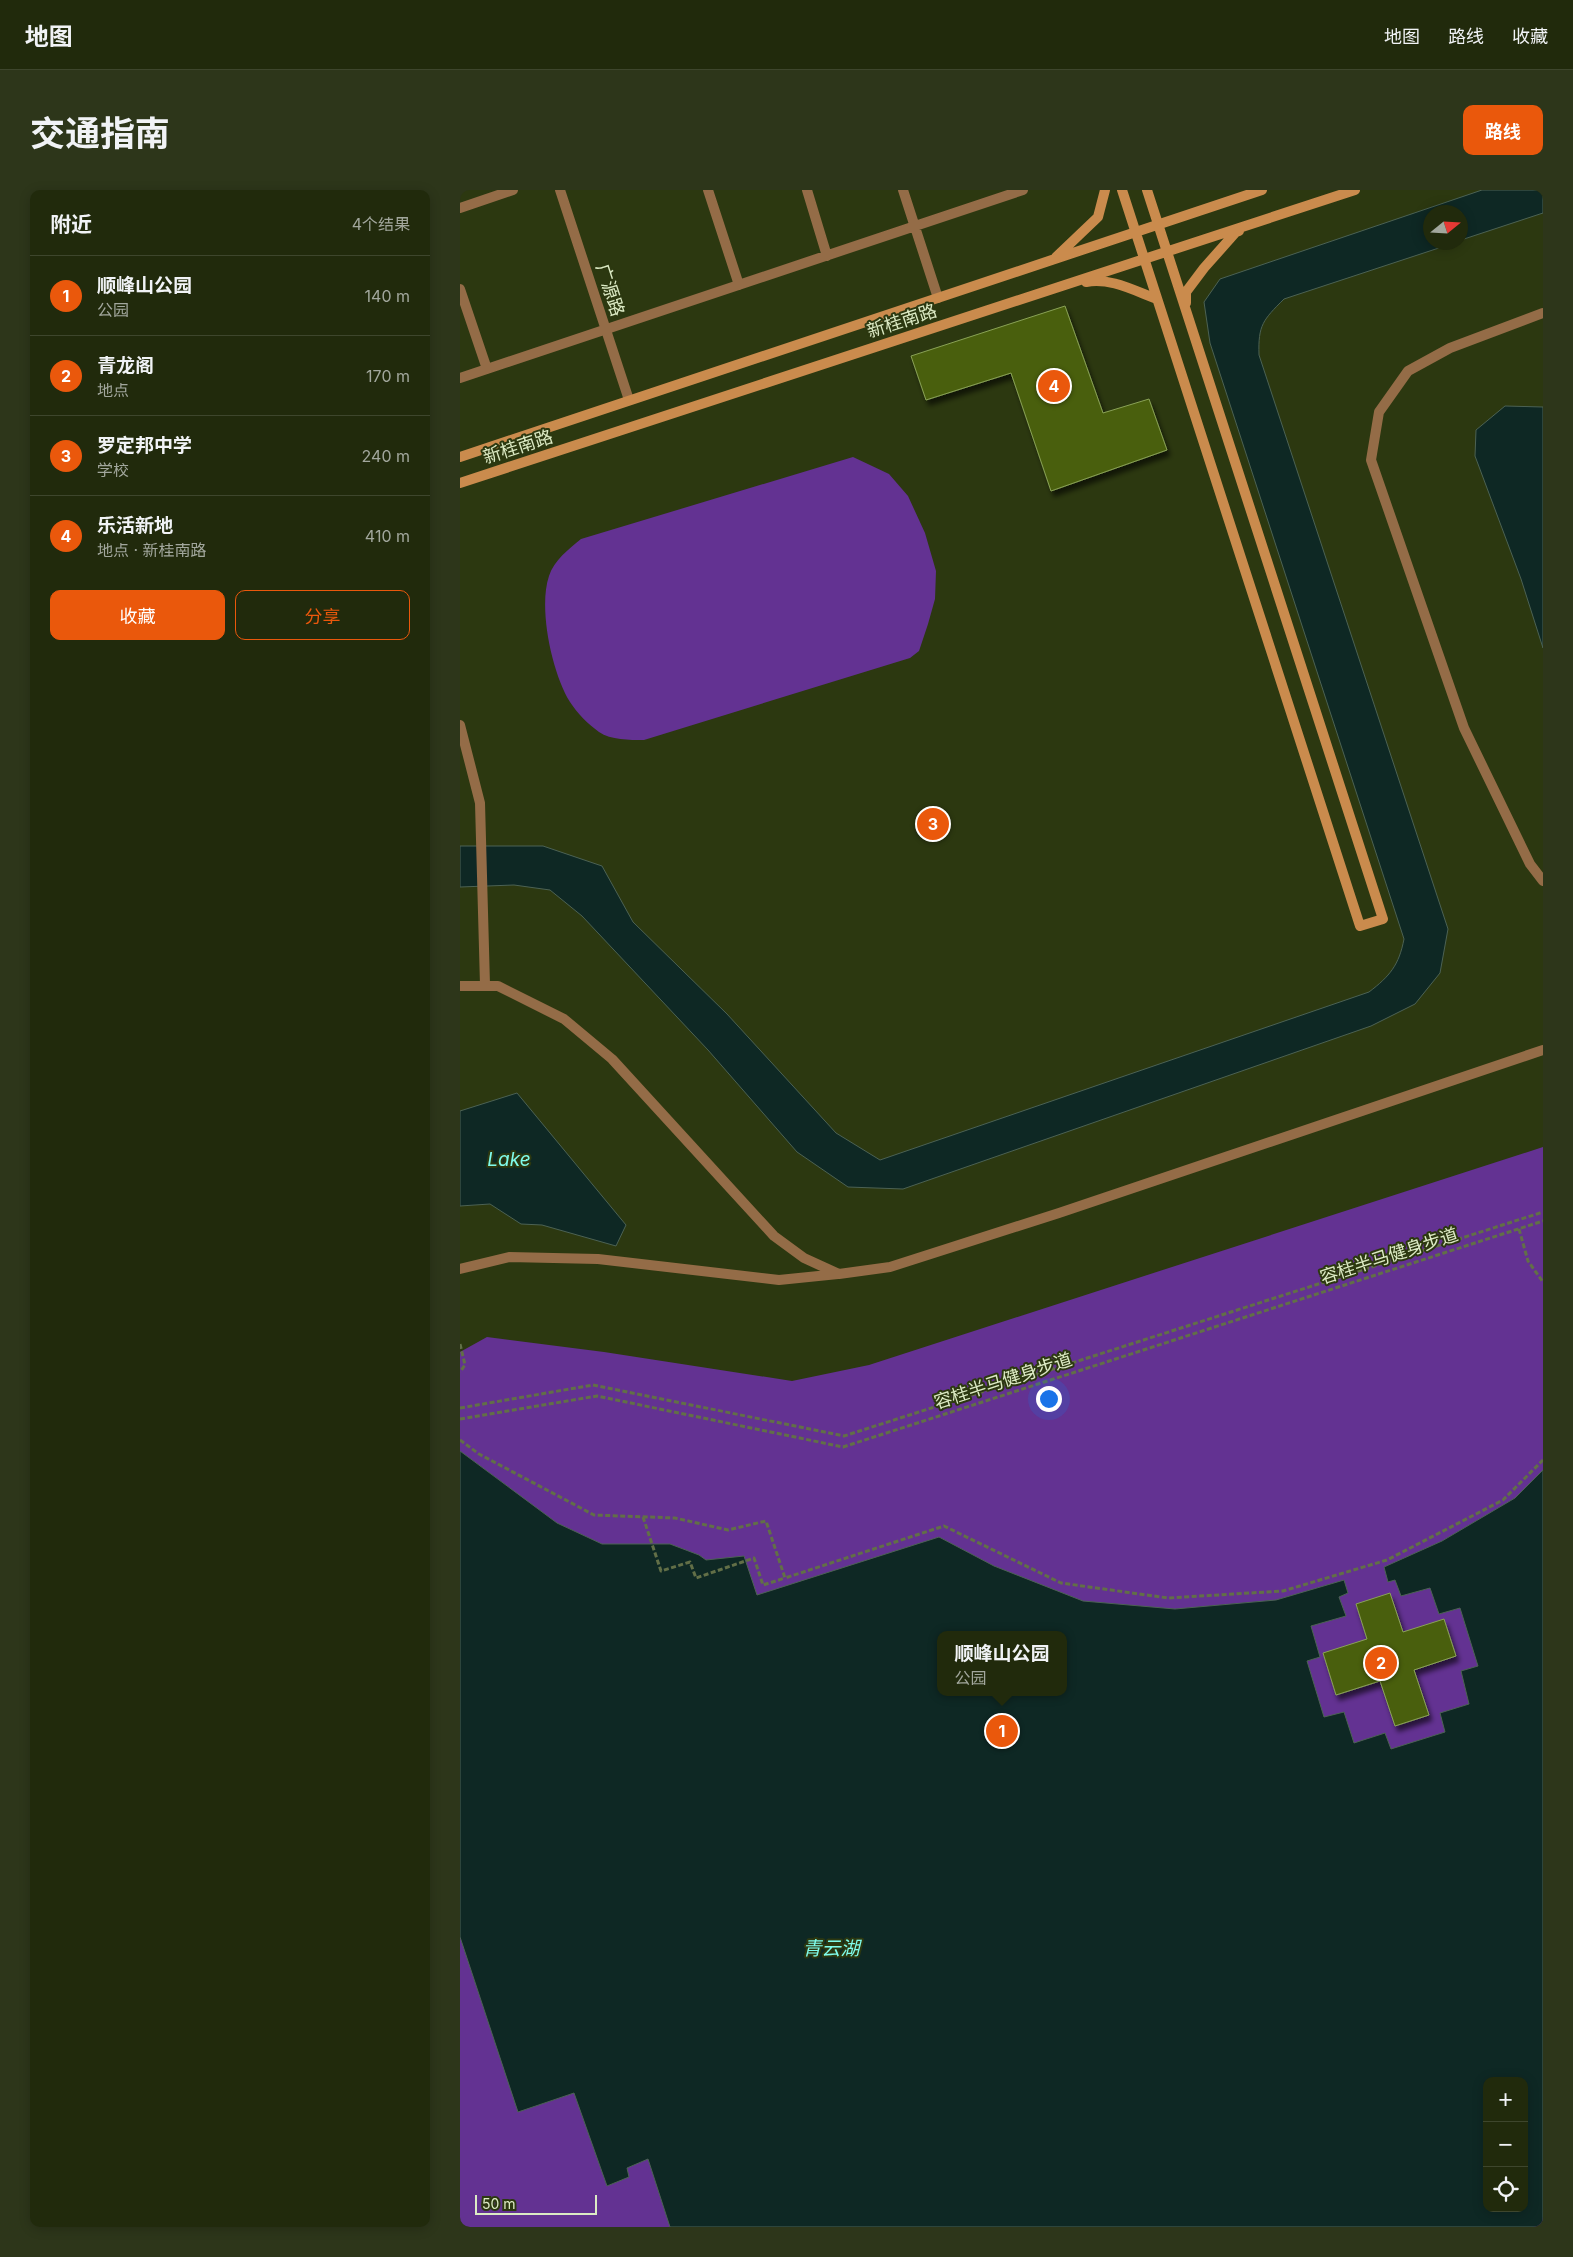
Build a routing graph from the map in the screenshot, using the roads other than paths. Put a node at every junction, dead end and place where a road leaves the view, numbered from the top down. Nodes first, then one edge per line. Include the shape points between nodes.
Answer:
1 (513, 190) edge
2 (560, 190) edge
3 (708, 190) edge
4 (807, 190) edge
5 (902, 190) edge
6 (1023, 190) edge
7 (1105, 190) edge
8 (1122, 190) edge
9 (1147, 190) edge
10 (1262, 190) edge
11 (1355, 190) edge
12 (460, 208) edge
13 (1275, 216) junction
14 (1158, 224) junction
15 (914, 226) junction
16 (1136, 232) junction
17 (1167, 251) junction
18 (827, 256) junction
19 (1144, 258) junction
20 (1053, 259) junction
21 (739, 285) junction
22 (1058, 287) junction
23 (460, 289) edge
24 (938, 298) junction
25 (1157, 299) junction
26 (1186, 312) junction
27 (1543, 313) edge
28 (606, 330) junction
29 (487, 369) junction
30 (460, 378) edge
31 (629, 400) junction
32 (460, 457) edge
33 (460, 483) edge
34 (460, 725) edge
35 (1543, 881) edge
36 (485, 985) junction
37 (460, 986) edge
38 (1543, 1050) edge
39 (460, 1269) edge
40 (839, 1274) junction

1 - 12 street
2 - 28 street, 广源路
3 - 21 street
4 - 18 street
5 - 15 street
6 - 15 street
7 - 20 main road via 1098,217
8 - 16 main road
9 - 14 main road
10 - 14 main road, 新桂南路
11 - 13 main road, 新桂南路
13 - 17 main road, 新桂南路
13 - 26 main road via 1236,232 1186,292
14 - 16 main road, 新桂南路
14 - 17 main road
15 - 18 street
15 - 24 street
16 - 19 main road
16 - 20 main road, 新桂南路
17 - 19 main road, 新桂南路
17 - 26 main road
18 - 21 street
19 - 22 main road, 新桂南路
19 - 25 main road
20 - 24 main road, 新桂南路
21 - 28 street
22 - 25 main road via 1096,280
22 - 33 main road, 新桂南路
23 - 29 street
24 - 31 main road, 新桂南路
25 - 26 main road via 1360,926 1382,919
27 - 35 street via 1450,348 1408,372 1379,412 1372,460 1464,728 1530,864
28 - 29 street
28 - 31 street, 广源路
29 - 30 street
31 - 32 main road, 新桂南路
34 - 36 street via 480,803
36 - 37 street
36 - 40 street via 498,986 564,1019 612,1059 774,1236 804,1258
38 - 40 street via 890,1267
39 - 40 street via 509,1257 598,1259 779,1280

